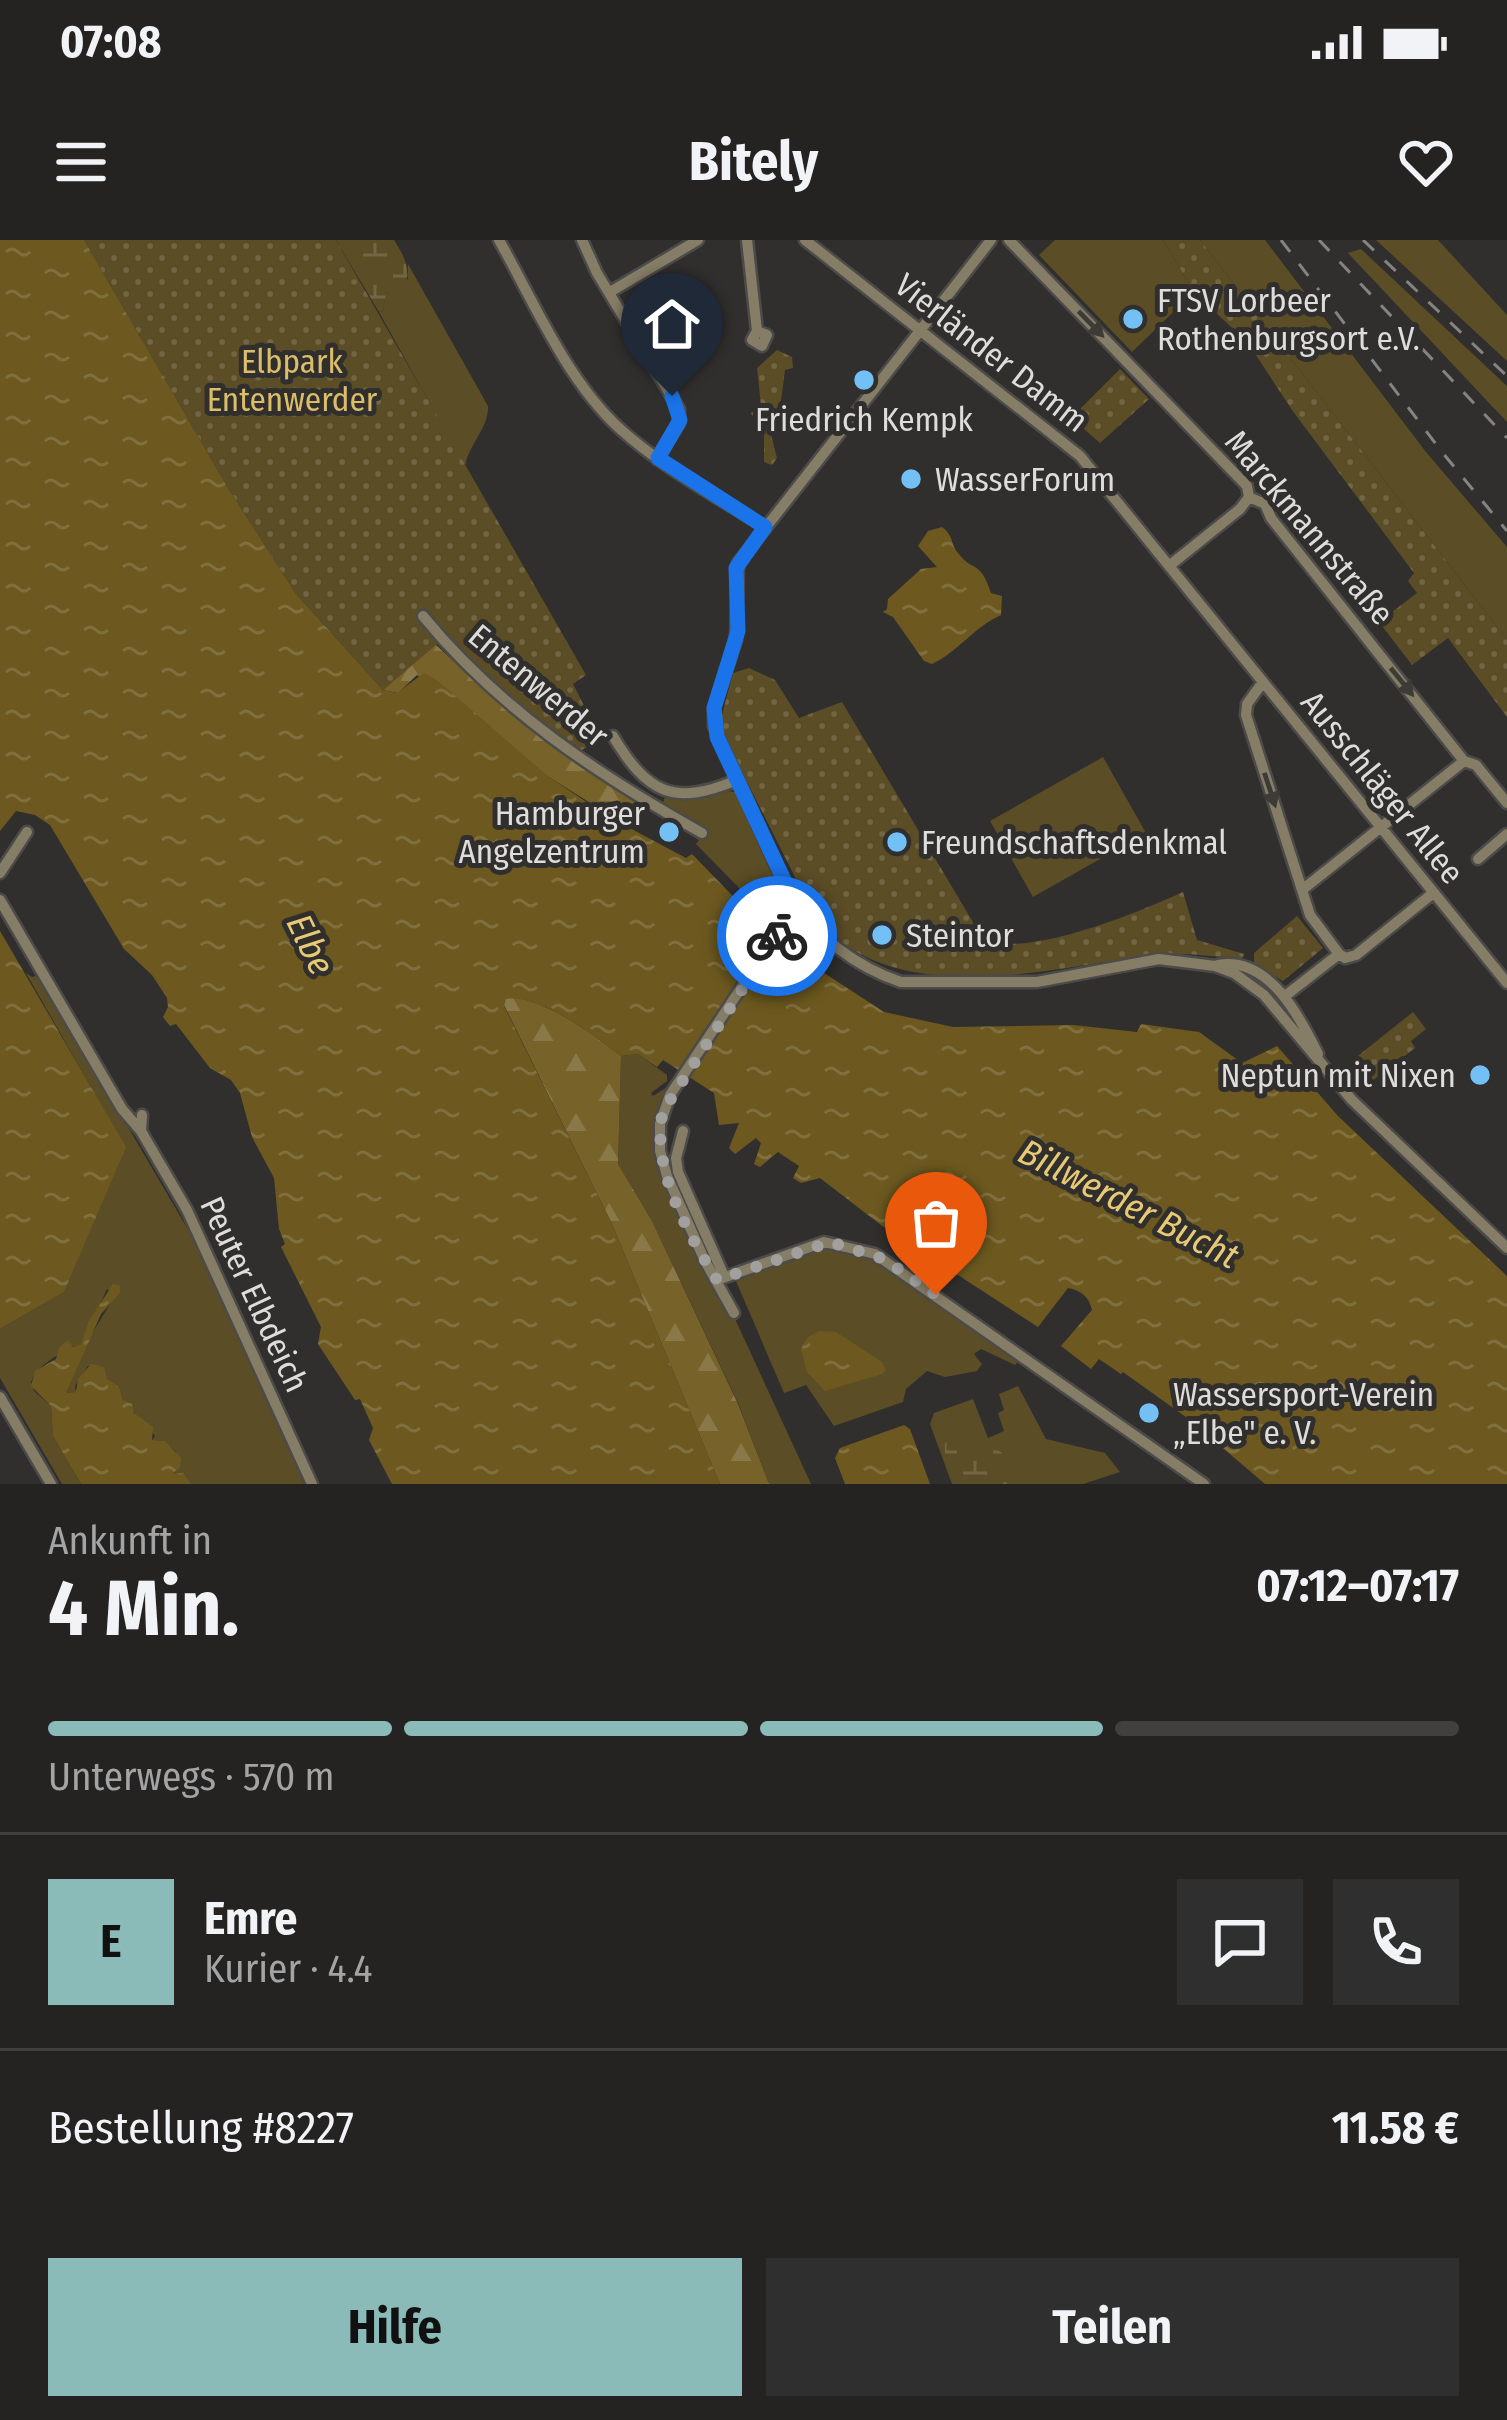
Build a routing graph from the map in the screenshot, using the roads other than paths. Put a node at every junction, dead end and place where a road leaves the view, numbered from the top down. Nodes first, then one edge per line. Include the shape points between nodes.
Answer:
1 (499, 240) edge
2 (582, 240) edge
3 (698, 240) edge
4 (746, 240) edge
5 (805, 240) edge
6 (991, 240) edge
7 (1009, 240) edge
8 (610, 292) junction
9 (919, 330) junction
10 (757, 331) dead end
11 (658, 458) junction
12 (1249, 497) junction
13 (765, 527) junction
14 (1169, 566) junction
15 (423, 616) dead end
16 (1263, 682) junction
17 (613, 736) dead end
18 (1464, 761) junction
19 (642, 778) junction
20 (737, 780) junction
21 (626, 789) junction
22 (1507, 803) edge
23 (1379, 828) junction
24 (27, 832) dead end
25 (702, 833) dead end
26 (1507, 834) edge
27 (1478, 859) dead end
28 (0, 873) edge
29 (1302, 890) junction
30 (1432, 894) junction
31 (0, 900) edge
32 (799, 912) junction
33 (1340, 954) junction
34 (1215, 966) junction
35 (1507, 983) edge
36 (1285, 996) junction
37 (1328, 1073) junction
38 (142, 1115) dead end
39 (141, 1131) junction
40 (683, 1131) dead end
41 (1507, 1248) edge
42 (720, 1278) junction
43 (734, 1313) dead end
44 (0, 1397) edge
45 (51, 1484) edge
46 (312, 1484) edge
47 (1204, 1484) edge

1 - 11 street via 590,396
2 - 8 street
3 - 8 street
4 - 10 street
5 - 9 street, Vierländer Damm
6 - 9 street
7 -> 12 street, Marckmannstraße via 1247,486
8 - 11 street via 679,409
9 - 13 street
9 - 14 street, Vierländer Damm via 1080,456
11 - 13 street
12 - 14 street
12 -> 18 street, Marckmannstraße via 1268,507
13 - 20 street via 737,565 736,642 713,713
14 - 16 street, Vierländer Damm
15 - 21 street, Entenwerder via 472,670
16 - 23 street, Ausschläger Allee
16 -> 29 street via 1246,715
17 - 19 street
18 - 22 street, Marckmannstraße
18 - 23 street
19 - 20 street via 690,794
19 - 21 street, Entenwerder
20 - 32 street
21 - 25 street, Entenwerder
23 - 29 street
23 - 30 street, Ausschläger Allee
24 - 28 street
26 - 27 street
29 - 33 street
30 - 33 street via 1356,955
30 - 35 street, Ausschläger Allee
31 - 39 street, Peuter Elbdeich
32 - 34 street via 883,976 920,985 1036,982 1159,959
32 - 42 street via 663,1111 660,1151
33 - 36 street
34 - 36 street via 1238,965
34 - 37 street via 1264,994
36 - 37 street
37 - 41 street
38 - 39 street
39 - 46 street, Peuter Elbdeich via 187,1210
40 - 42 street via 678,1172
42 - 43 street
42 - 47 street via 824,1242 875,1254
44 - 45 street

